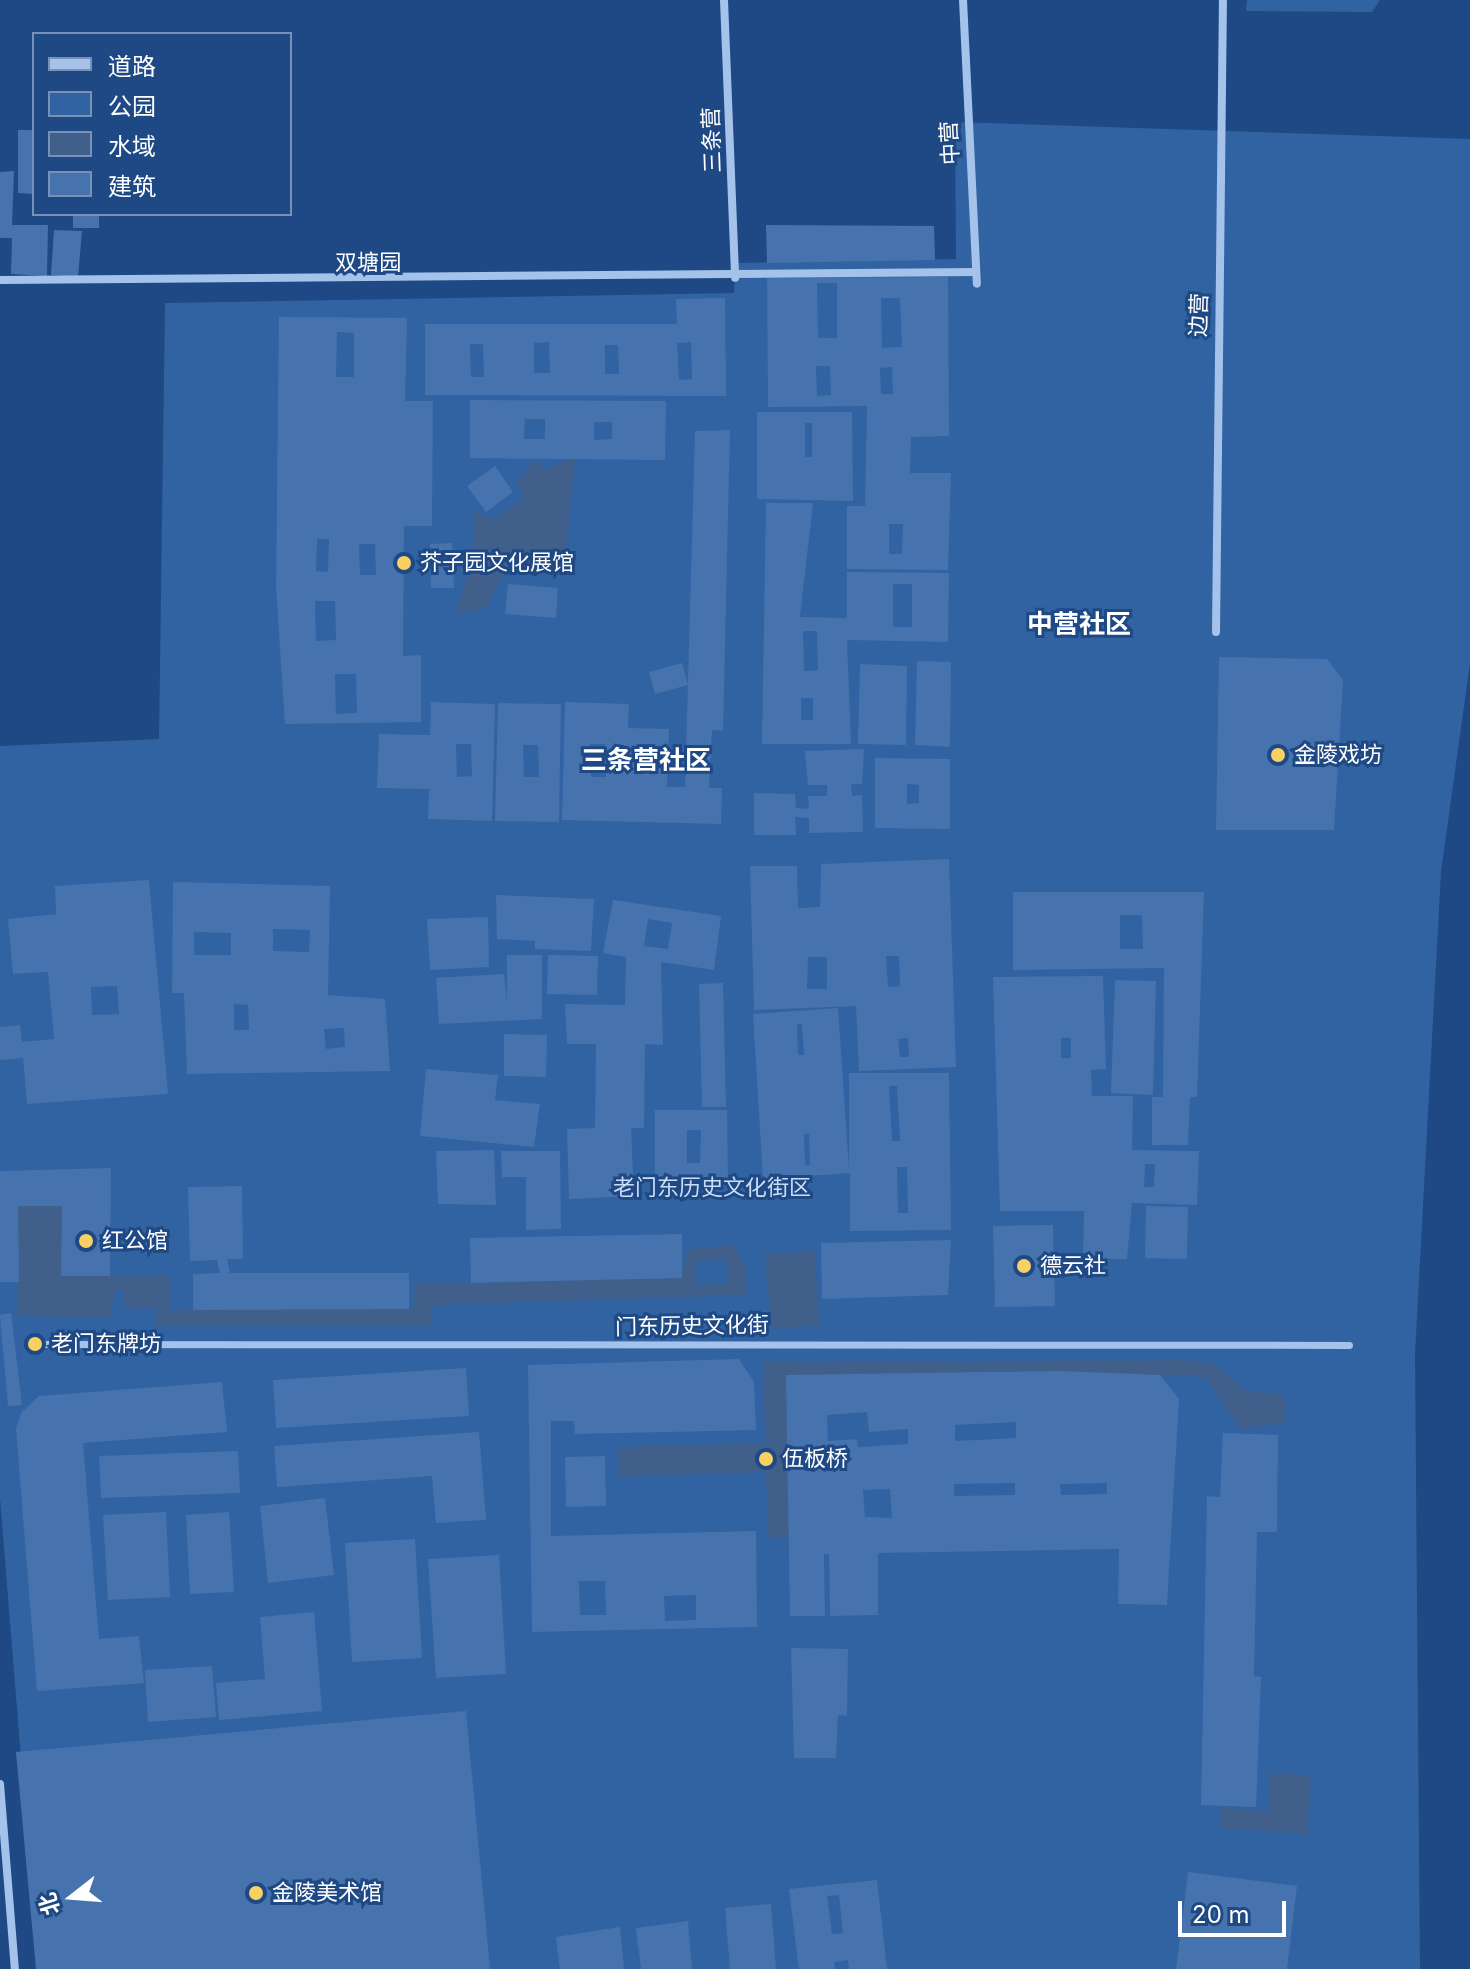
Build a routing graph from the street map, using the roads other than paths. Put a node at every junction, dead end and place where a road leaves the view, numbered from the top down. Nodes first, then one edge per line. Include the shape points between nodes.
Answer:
1 (724, 0) edge
2 (963, 0) edge
3 (1223, 0) edge
4 (976, 272) junction
5 (735, 278) junction
6 (0, 280) edge
7 (977, 284) dead end
8 (1216, 632) dead end
9 (35, 1344) dead end
10 (1349, 1345) dead end
11 (0, 1784) edge
12 (15, 1969) edge

1 - 5 street, 三条营
2 - 4 street, 中营
3 - 8 street, 边营
4 - 5 street, 双塘园 via 769,269
4 - 7 street, 中营
5 - 6 street, 双塘园
9 - 10 street, 门东历史文化街
11 - 12 street

